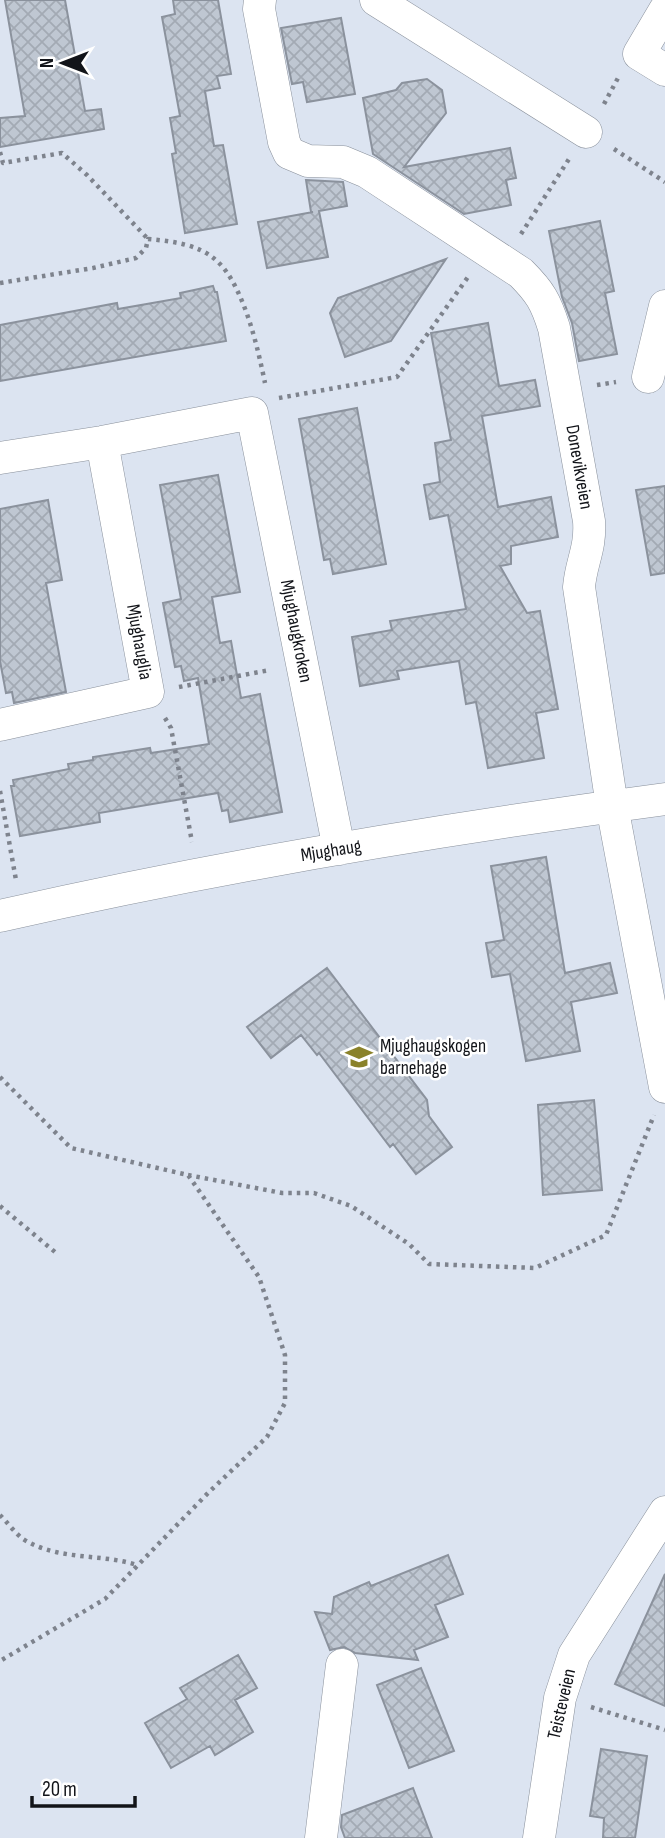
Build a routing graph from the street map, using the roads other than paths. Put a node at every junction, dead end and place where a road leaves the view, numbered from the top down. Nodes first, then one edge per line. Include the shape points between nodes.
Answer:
1 (260, 0) edge
2 (376, 0) edge
3 (665, 10) edge
4 (665, 69) edge
5 (586, 132) road end
6 (665, 306) edge
7 (648, 377) road end
8 (102, 442) junction
9 (0, 458) edge
10 (0, 725) edge
11 (665, 799) edge
12 (612, 806) junction
13 (340, 849) junction
14 (10, 914) edge
15 (660, 1100) edge
16 (665, 1512) edge
17 (342, 1665) dead end
18 (321, 1838) edge
19 (539, 1838) edge

1 - 12 street, Donevikveien via 289,152 309,161 343,162 368,172 521,273 547,304 589,521 590,539 579,587
2 - 5 street
3 - 4 street via 639,54
6 - 7 street
8 - 9 street
8 - 10 street, Mjughauglia via 148,692
8 - 13 street, Mjughaugkroken via 260,406 302,664
11 - 12 street, Mjughaug
12 - 13 street, Mjughaug
12 - 15 street, Donevikveien
13 - 14 street, Mjughaug via 199,873
16 - 19 street, Teisteveien via 574,1655 561,1698
17 - 18 street

